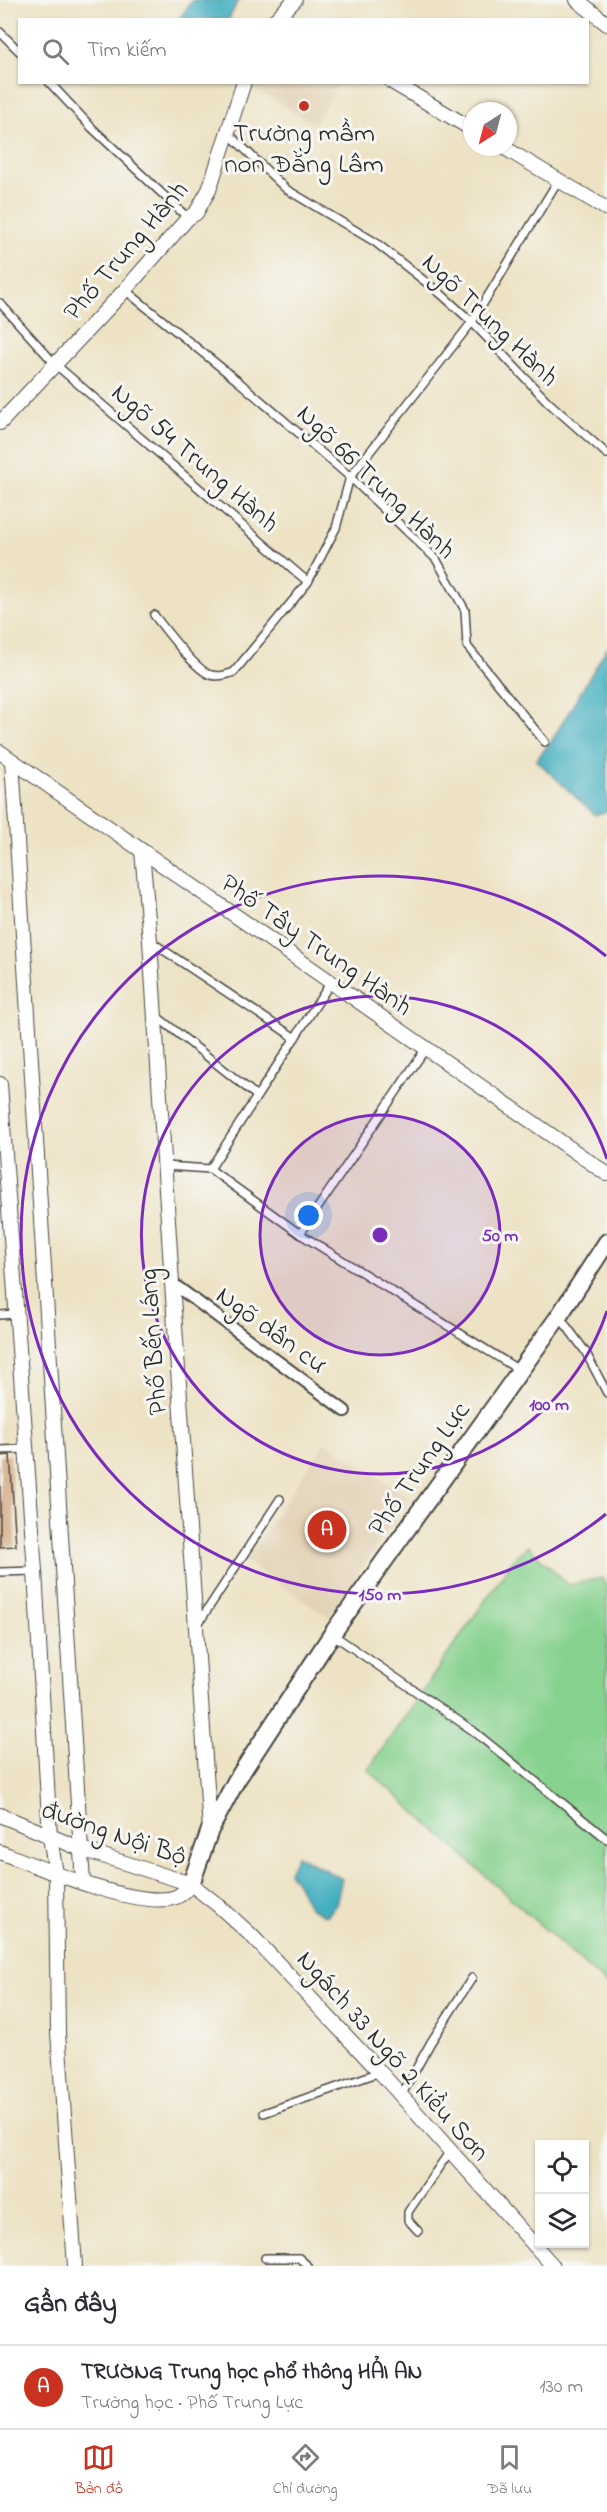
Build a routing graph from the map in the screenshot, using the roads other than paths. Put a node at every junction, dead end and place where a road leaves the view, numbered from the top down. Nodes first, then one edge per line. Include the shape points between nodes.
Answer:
1 (295, 0) edge
2 (577, 0) edge
3 (278, 18) edge
4 (607, 24) edge
5 (0, 32) edge
6 (18, 50) edge
7 (51, 84) edge
8 (243, 84) edge
9 (395, 84) edge
10 (463, 124) edge
11 (229, 134) junction
12 (517, 155) edge
13 (559, 179) junction
14 (607, 209) edge
15 (188, 218) junction
16 (125, 290) junction
17 (0, 303) edge
18 (472, 322) junction
19 (56, 364) junction
20 (0, 423) edge
21 (607, 454) edge
22 (350, 477) junction
23 (308, 582) junction
24 (154, 615) dead end
25 (545, 742) dead end
26 (6, 757) edge
27 (142, 851) junction
28 (150, 941) junction
29 (331, 982) junction
30 (155, 1015) junction
31 (295, 1038) junction
32 (426, 1048) junction
33 (0, 1084) edge
34 (257, 1096) junction
35 (165, 1166) junction
36 (210, 1169) junction
37 (607, 1174) edge
38 (4, 1183) edge
39 (300, 1234) junction
40 (607, 1242) edge
41 (172, 1283) junction
42 (16, 1314) junction
43 (0, 1315) edge
44 (559, 1316) junction
45 (519, 1370) junction
46 (607, 1393) edge
47 (345, 1411) dead end
48 (26, 1449) junction
49 (0, 1450) edge
50 (280, 1499) dead end
51 (35, 1571) junction
52 (0, 1572) edge
53 (196, 1626) junction
54 (332, 1634) junction
55 (0, 1815) edge
56 (210, 1830) junction
57 (50, 1837) junction
58 (607, 1839) edge
59 (81, 1849) junction
60 (0, 1852) edge
61 (56, 1874) junction
62 (83, 1882) junction
63 (190, 1884) junction
64 (472, 1978) dead end
65 (380, 2072) junction
66 (401, 2096) junction
67 (264, 2113) dead end
68 (450, 2151) junction
69 (418, 2231) dead end
70 (265, 2258) dead end
71 (75, 2266) edge
72 (308, 2266) edge
73 (553, 2266) edge

1 - 3 street
2 - 4 street
5 - 6 lane
7 - 15 lane
8 - 11 street, Phố Trung Hành
9 - 10 street
11 - 15 street, Phố Trung Hành via 209,190 196,213
11 - 18 lane, Ngõ Trung Hành via 286,189 375,242
12 - 13 street
13 - 14 street
13 - 18 lane
15 - 16 street, Phố Trung Hành
16 - 19 street, Phố Trung Hành
16 - 22 lane, Ngõ 66 Trung Hành
17 - 19 lane, Ngõ 54 Trung Hành
18 - 21 lane, Ngõ Trung Hành via 548,402
18 - 22 lane
19 - 20 street, Phố Trung Hành
19 - 23 lane, Ngõ 54 Trung Hành
22 - 23 lane via 336,528
22 - 25 lane, Ngõ 66 Trung Hành via 436,559 465,610 466,646
23 - 24 lane via 234,672 222,676 208,674
26 - 27 street, Phố Tây Trung Hành
26 - 59 street
27 - 28 street, Phố Bến Láng
27 - 29 street, Phố Tây Trung Hành
28 - 30 street, Phố Bến Láng
28 - 31 lane
29 - 31 lane
29 - 32 street, Phố Tây Trung Hành
30 - 34 lane
30 - 35 street, Phố Bến Láng
31 - 34 lane
32 - 37 street, Phố Tây Trung Hành
32 - 39 lane
33 - 38 street
34 - 36 lane
35 - 36 lane
35 - 41 street, Phố Bến Láng
36 - 39 lane
38 - 42 street
39 - 45 lane
40 - 44 street, Phố Trung Lực
41 - 47 street, Ngõ dân cư
41 - 53 street, Phố Bến Láng
42 - 43 lane
42 - 48 street
44 - 45 street, Phố Trung Lực
44 - 46 lane via 585,1351
45 - 54 street, Phố Trung Lực
48 - 49 lane
48 - 51 street
50 - 53 lane
51 - 52 lane
51 - 57 street
53 - 56 street, Phố Bến Láng
54 - 56 street, Phố Trung Lực via 236,1781
54 - 58 lane via 472,1730
55 - 57 street, đường Nội Bộ
56 - 63 street, Phố Trung Lực
57 - 59 street, đường Nội Bộ
57 - 61 street
59 - 62 street
59 - 63 street, đường Nội Bộ
60 - 61 street, đường Nội Bộ
61 - 62 street, đường Nội Bộ
61 - 71 street via 58,2033
62 - 63 street, đường Nội Bộ via 154,1900 174,1898
63 - 65 street, Ngách 33 Ngõ 2 Kiều Sơn via 252,1936
64 - 66 lane
65 - 66 street, Ngách 33 Ngõ 2 Kiều Sơn
65 - 67 lane
66 - 68 street, Ngách 33 Ngõ 2 Kiều Sơn
68 - 69 lane via 408,2212 408,2220
68 - 73 street, Ngách 33 Ngõ 2 Kiều Sơn
70 - 72 lane via 299,2258

